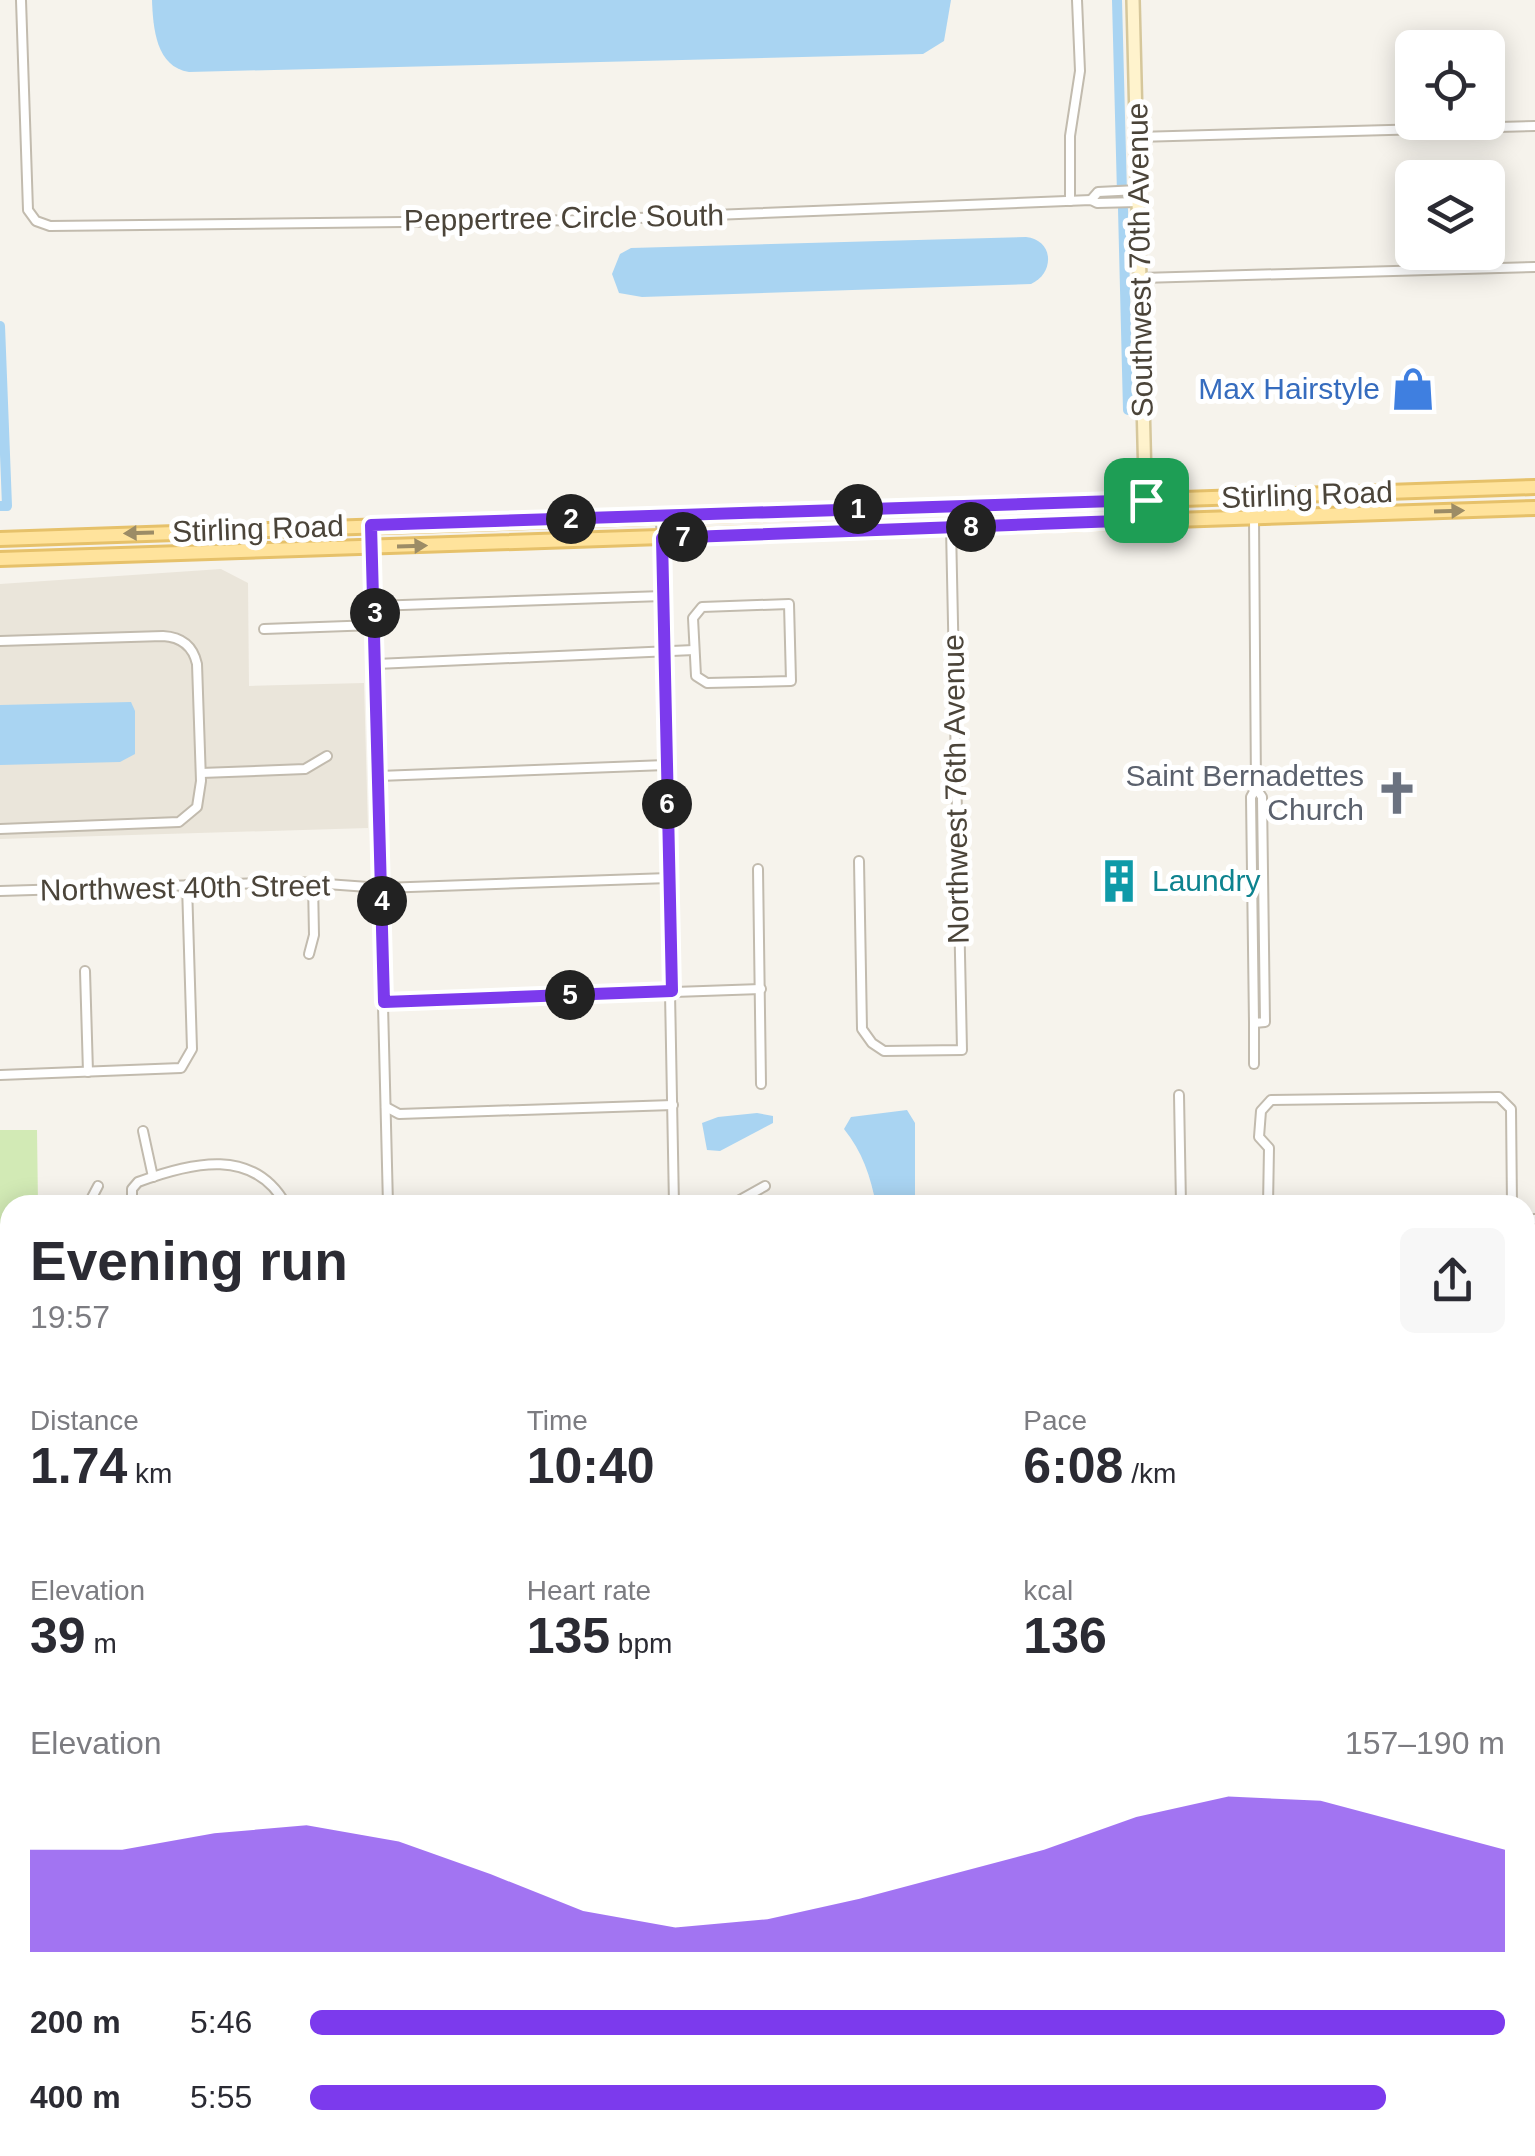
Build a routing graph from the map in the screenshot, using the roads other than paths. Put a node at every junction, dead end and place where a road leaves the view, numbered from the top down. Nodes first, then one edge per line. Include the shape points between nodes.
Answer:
1 (21, 0) edge
2 (1078, 0) edge
3 (1133, 0) edge
4 (1535, 126) edge
5 (1137, 137) junction
6 (1138, 196) junction
7 (1070, 201) junction
8 (1535, 267) edge
9 (1141, 278) junction
10 (1535, 487) edge
11 (1372, 492) junction
12 (1146, 500) junction
13 (1535, 508) edge
14 (1372, 514) junction
15 (661, 516) junction
16 (1254, 518) junction
17 (1146, 520) junction
18 (371, 525) junction
19 (951, 528) junction
20 (662, 538) junction
21 (7, 539) edge
22 (0, 547) edge
23 (372, 547) junction
24 (0, 559) edge
25 (663, 596) junction
26 (374, 606) junction
27 (375, 626) junction
28 (264, 628) dead end
29 (0, 641) edge
30 (694, 650) junction
31 (664, 652) junction
32 (376, 664) junction
33 (327, 756) dead end
34 (666, 765) junction
35 (201, 773) junction
36 (379, 776) junction
37 (0, 830) edge
38 (859, 860) dead end
39 (758, 869) dead end
40 (669, 878) junction
41 (313, 883) junction
42 (187, 884) junction
43 (382, 888) junction
44 (0, 892) edge
45 (309, 954) dead end
46 (86, 971) dead end
47 (761, 989) junction
48 (672, 991) junction
49 (384, 1002) junction
50 (1254, 1064) dead end
51 (88, 1072) junction
52 (0, 1074) edge
53 (762, 1084) dead end
54 (1180, 1095) dead end
55 (673, 1105) junction
56 (386, 1108) junction
57 (143, 1131) dead end
58 (153, 1177) junction
59 (98, 1186) dead end
60 (765, 1186) dead end
61 (93, 1195) edge
62 (132, 1195) edge
63 (281, 1195) edge
64 (388, 1195) edge
65 (674, 1195) edge
66 (749, 1195) edge
67 (1181, 1195) edge
68 (1268, 1195) edge
69 (1512, 1195) edge

1 - 7 street, Peppertree Circle South via 28,210 50,226 587,220
2 - 7 street
3 - 5 street, Southwest 70th Avenue
4 - 5 street
5 - 6 street, Southwest 70th Avenue
6 - 7 street, Peppertree Circle South via 1098,192 1091,200
6 - 9 street, Southwest 70th Avenue
8 - 9 street
9 - 12 street, Southwest 70th Avenue
10 - 11 main road, Stirling Road
11 - 12 main road, Stirling Road
11 - 14 main road
12 - 15 main road, Stirling Road
12 - 17 street, Southwest 70th Avenue
14 -> 13 main road, Stirling Road
14 - 16 main road, Stirling Road
15 - 18 main road, Stirling Road
15 - 20 street
16 - 17 main road, Stirling Road
16 - 50 street via 1265,1007 1264,1022 1254,1022
17 - 19 main road, Stirling Road
18 -> 21 main road, Stirling Road
18 - 23 street
19 - 20 main road, Stirling Road
19 - 38 street, Northwest 76th Avenue via 962,1050 884,1051 862,1028
23 -> 20 main road, Stirling Road
20 - 25 street
21 - 22 main road
23 - 24 main road, Stirling Road
23 - 26 street
25 - 26 street
25 - 31 street
26 - 27 street
27 - 28 street
27 - 32 street
29 - 35 street via 176,638 196,658
30 - 30 street via 696,676 707,684 791,680 788,604 702,607 693,618
30 - 31 street
31 - 32 street
31 - 34 street
32 - 36 street
33 - 35 street via 302,769
34 - 36 street
34 - 40 street
35 - 37 street via 200,801 179,822
36 - 43 street
39 - 47 street
40 - 43 street, Northwest 40th Street
40 - 48 street
41 - 42 street, Northwest 40th Street
41 - 43 street, Northwest 40th Street
41 - 45 street
42 - 44 street, Northwest 40th Street
42 - 51 street via 188,1059 169,1070
43 - 49 street
46 - 51 street
47 - 48 street
47 - 53 street
48 - 49 street
48 - 55 street
49 - 56 street
51 - 52 street
54 - 67 street
55 - 56 street via 399,1114
55 - 65 street
56 - 64 street
57 - 58 street
58 - 62 street via 132,1188
58 - 63 street via 236,1164 259,1172
59 - 61 street
60 - 66 street
68 - 69 street via 1269,1148 1259,1137 1261,1111 1271,1100 1499,1097 1511,1109

